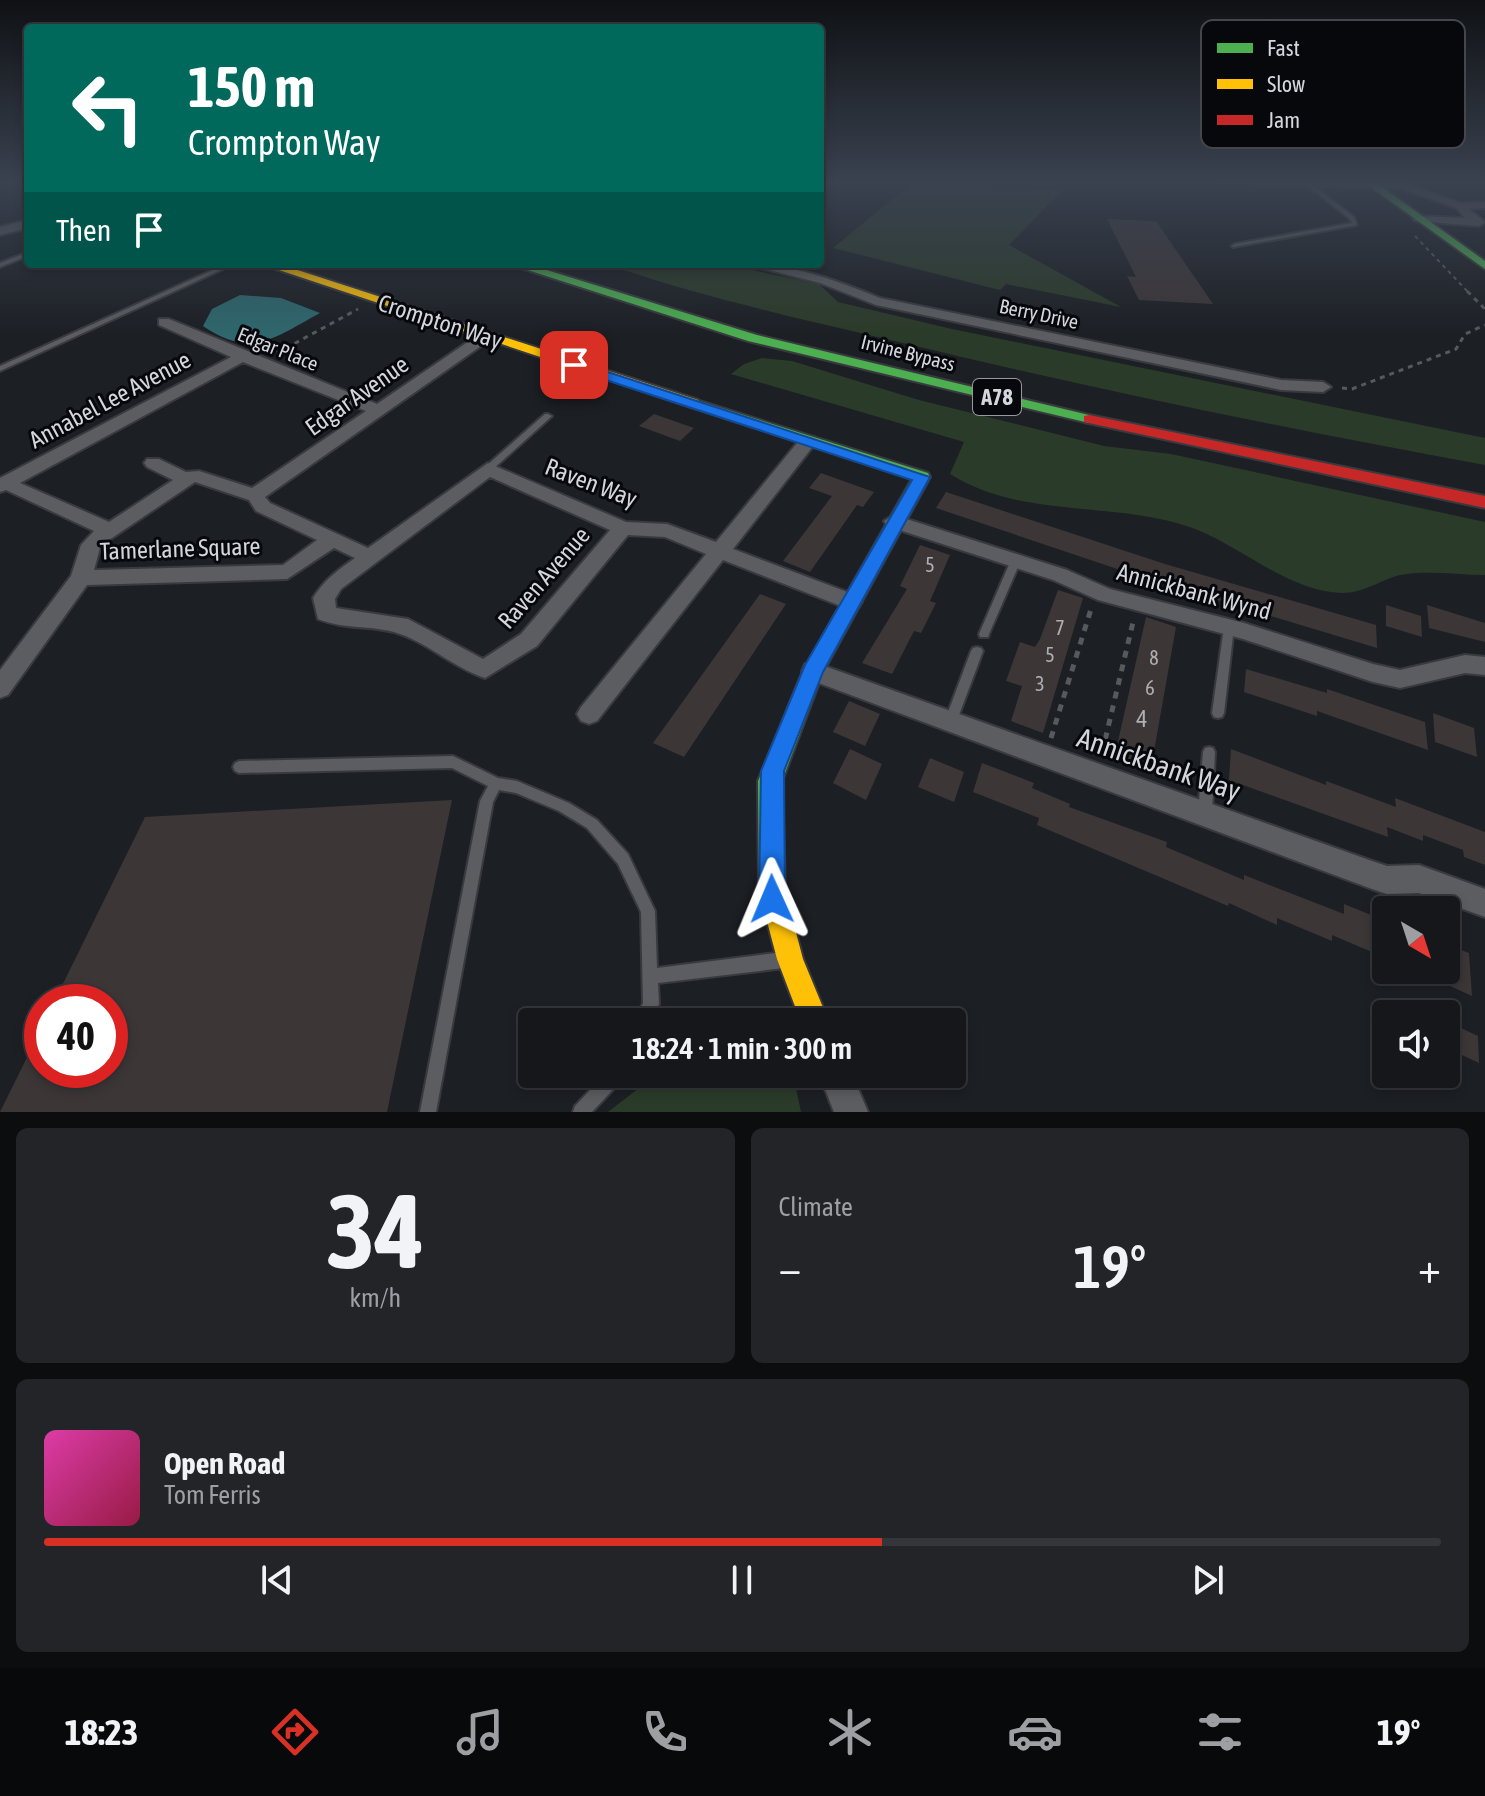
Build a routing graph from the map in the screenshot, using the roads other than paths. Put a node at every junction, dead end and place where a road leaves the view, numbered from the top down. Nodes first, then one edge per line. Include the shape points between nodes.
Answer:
1 (1312, 232) edge
2 (1426, 232) edge
3 (1235, 246) dead end
4 (24, 256) edge
5 (0, 265) edge
6 (1485, 266) edge
7 (222, 268) edge
8 (279, 268) edge
9 (528, 268) edge
10 (587, 268) edge
11 (769, 268) edge
12 (713, 305) dead end
13 (164, 322) dead end
14 (486, 336) junction
15 (250, 360) junction
16 (0, 369) edge
17 (1323, 387) road end
18 (378, 410) junction
19 (548, 416) dead end
20 (808, 441) junction
21 (153, 463) dead end
22 (488, 469) junction
23 (185, 479) junction
24 (2, 485) edge
25 (255, 495) junction
26 (1485, 502) edge
27 (894, 521) junction
28 (623, 528) junction
29 (110, 530) junction
30 (333, 539) junction
31 (723, 551) junction
32 (370, 557) junction
33 (1016, 560) junction
34 (81, 578) junction
35 (851, 602) junction
36 (1229, 627) junction
37 (984, 634) dead end
38 (977, 651) dead end
39 (1485, 666) edge
40 (813, 671) junction
41 (0, 688) edge
42 (1218, 713) dead end
43 (589, 714) dead end
44 (950, 723) junction
45 (1209, 752) dead end
46 (239, 767) dead end
47 (496, 784) junction
48 (1205, 813) junction
49 (1485, 903) edge
50 (790, 959) junction
51 (651, 976) junction
52 (649, 1008) edge
53 (809, 1008) edge
54 (603, 1088) edge
55 (841, 1088) edge
56 (428, 1112) edge
57 (581, 1112) edge
58 (851, 1112) edge

1 - 3 lane
2 - 6 main road
4 - 5 lane
7 - 16 lane
8 - 14 main road, Crompton Way
9 - 26 main road, Irvine Bypass / A78 via 830,357
10 - 12 main road
11 - 17 street, Berry Drive via 824,280 876,301 1281,385
13 - 15 street, Edgar Place
14 - 18 street, Edgar Avenue
14 - 20 main road, Crompton Way
15 - 18 street, Edgar Place
15 - 24 street, Annabel Lee Avenue
18 - 25 street, Edgar Avenue
19 - 22 lane
20 - 27 main road, Crompton Way via 922,477
20 - 31 street
21 - 23 street
22 - 28 street, Raven Way
22 - 32 street
23 - 25 street via 201,476 238,494
23 - 29 street
24 - 29 street
25 - 30 street via 263,507
27 - 33 street, Annickbank Wynd
27 - 35 main road, Crompton Way
28 - 31 street, Raven Way via 667,531
28 - 32 street, Raven Avenue via 529,640 485,669 398,625 346,623 326,613 324,598 334,584
29 - 34 street via 91,545
30 - 32 street
30 - 34 street, Tamerlane Square via 294,569 280,573
31 - 35 street, Raven Way
31 - 43 street
33 - 36 street, Annickbank Wynd via 1137,604
33 - 37 lane
34 - 41 street
35 - 40 main road, Crompton Way
36 - 39 street, Annickbank Wynd via 1400,679 1465,664
36 - 42 lane
38 - 44 lane
40 - 44 street, Annickbank Way
40 - 50 main road, Crompton Way via 770,781 772,899
44 - 48 street, Annickbank Way
45 - 48 lane
46 - 47 lane via 453,762
47 - 51 lane via 564,807 592,824 623,859 648,911
47 - 56 lane via 487,801
48 - 49 street, Annickbank Way via 1387,880 1419,879
50 - 51 lane
50 - 53 main road, Crompton Way
51 - 52 lane
54 - 57 lane
55 - 58 street

